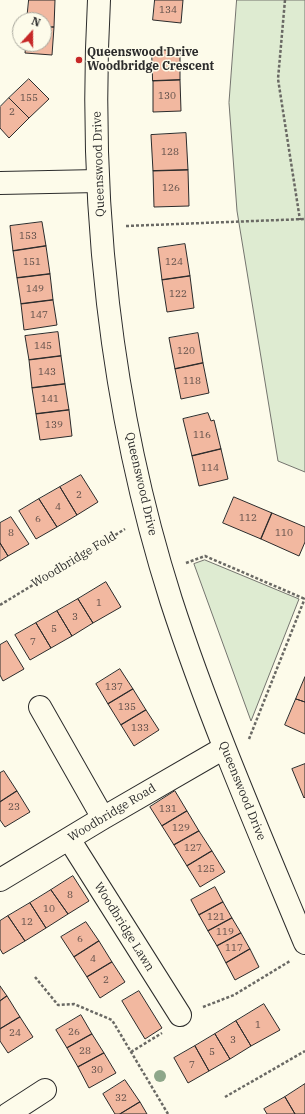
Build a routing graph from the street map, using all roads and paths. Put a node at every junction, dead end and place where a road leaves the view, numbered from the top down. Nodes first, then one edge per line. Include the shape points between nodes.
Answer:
1 (99, 0) edge
2 (285, 0) edge
3 (98, 181) junction
4 (0, 182) edge
5 (305, 219) edge
6 (300, 220) junction
7 (101, 227) junction
8 (148, 516) junction
9 (163, 571) junction
10 (305, 599) edge
11 (0, 605) edge
12 (40, 707) dead end
13 (224, 748) junction
14 (103, 818) junction
15 (69, 839) junction
16 (0, 880) edge
17 (305, 943) edge
18 (292, 960) dead end
19 (35, 977) dead end
20 (180, 1015) junction
21 (305, 1051) edge
22 (130, 1052) junction
23 (45, 1090) dead end
24 (225, 1097) dead end
25 (0, 1107) edge
26 (5, 1114) edge
27 (8, 1114) edge
28 (168, 1114) edge

1 - 3 street, Queenswood Drive
2 - 6 path via 278,79
3 - 4 street
3 - 7 street, Queenswood Drive
5 - 6 path
6 - 7 path
7 - 8 street, Queenswood Drive via 112,338 132,452
8 - 9 street, Queenswood Drive
8 - 11 path, Woodbridge Fold
9 - 10 path via 205,556
9 - 13 street, Queenswood Drive
10 - 13 path via 247,743
12 - 14 street
13 - 14 street, Woodbridge Road
13 - 17 street, Queenswood Drive
14 - 15 street, Woodbridge Road
15 - 16 street, Woodbridge Road
15 - 20 street, Woodbridge Lawn
18 - 20 path via 234,995
19 - 22 path via 58,1005 74,1004 112,1020
20 - 22 path via 165,1031
21 - 24 path
22 - 28 path
23 - 27 street
25 - 26 street

